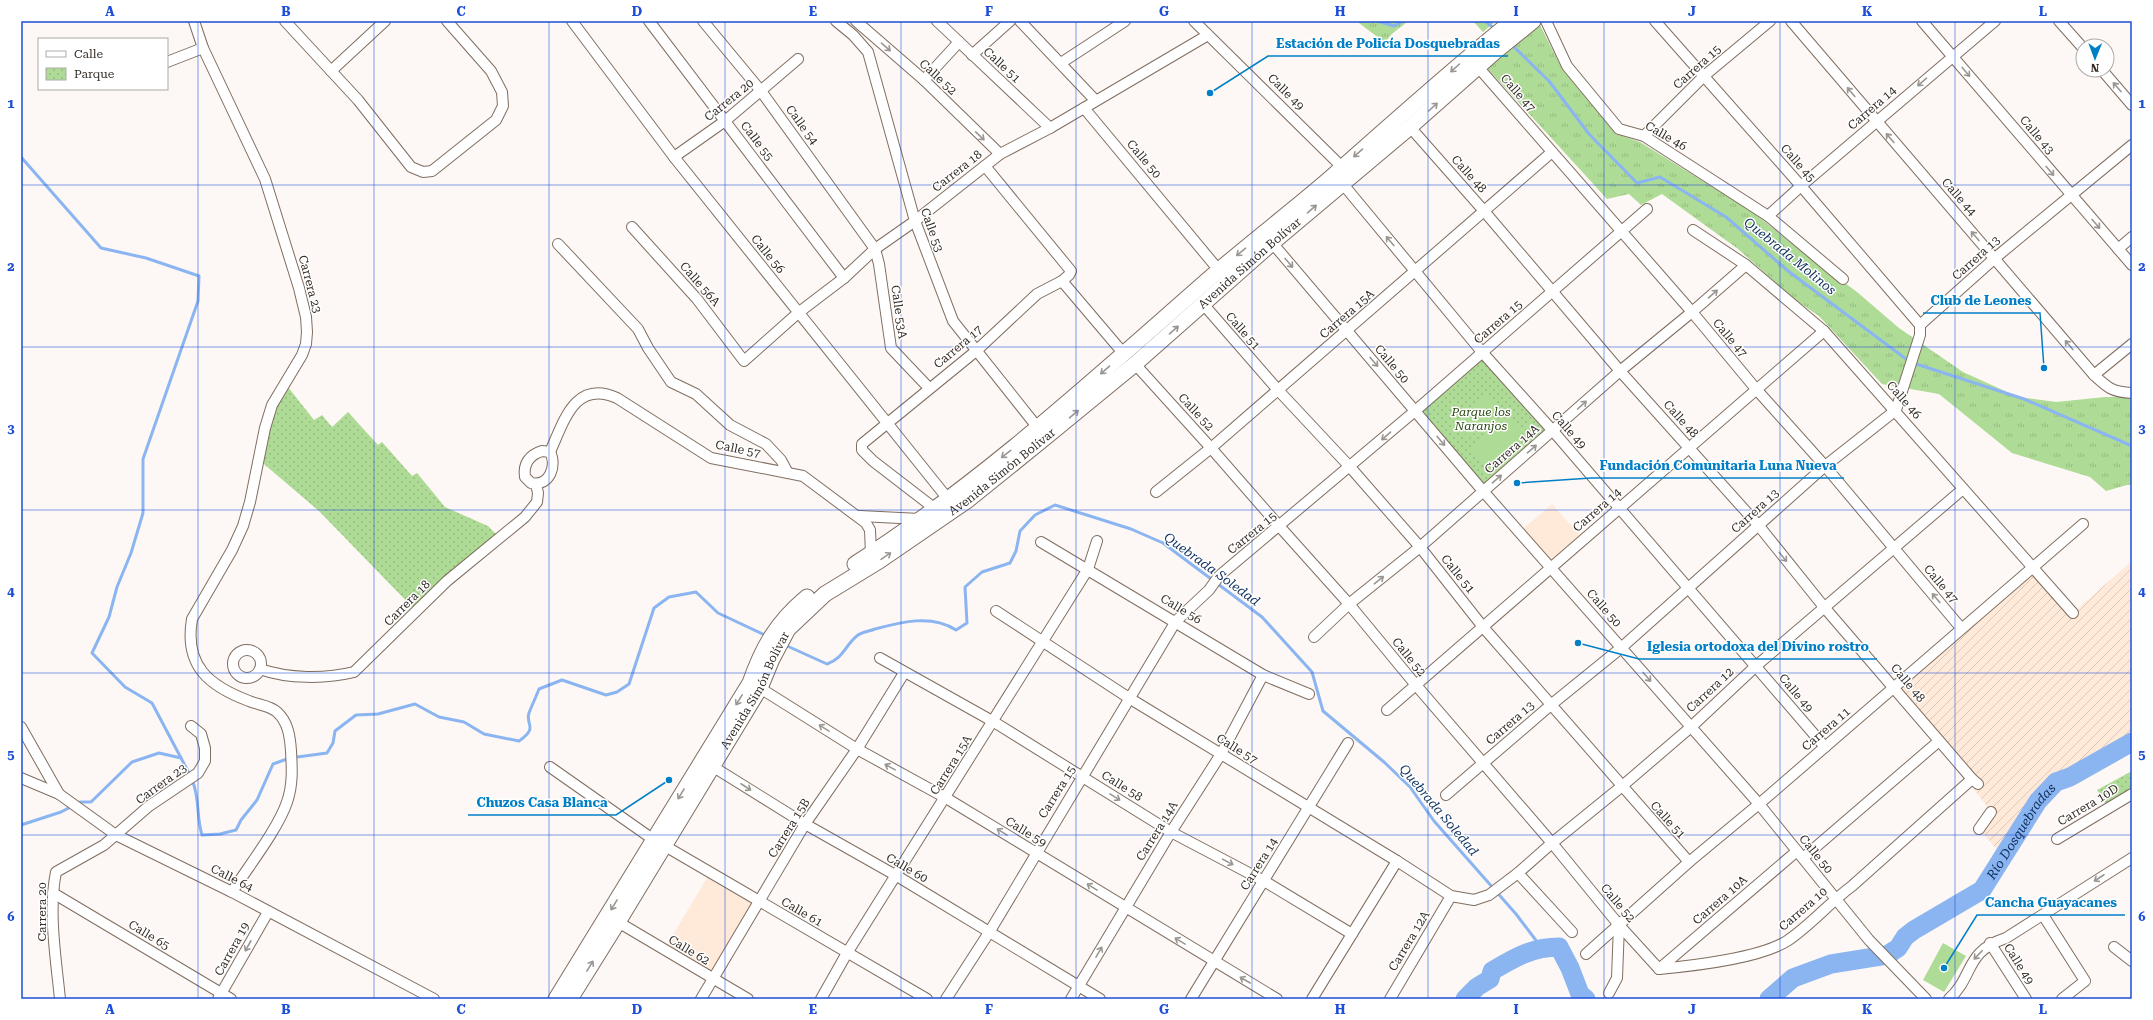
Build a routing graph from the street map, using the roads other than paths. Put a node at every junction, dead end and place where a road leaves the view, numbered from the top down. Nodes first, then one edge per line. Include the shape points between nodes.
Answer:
1 (194, 21) edge
2 (285, 21) edge
3 (385, 21) edge
4 (447, 21) edge
5 (572, 21) edge
6 (649, 21) edge
7 (703, 21) edge
8 (856, 21) edge
9 (937, 21) edge
10 (1010, 21) edge
11 (1020, 21) edge
12 (1125, 21) edge
13 (1194, 21) edge
14 (1546, 21) edge
15 (1655, 21) edge
16 (1770, 21) edge
17 (1791, 21) edge
18 (1922, 21) edge
19 (1994, 21) edge
20 (2060, 21) edge
21 (839, 22) edge
22 (1523, 23) edge
23 (1208, 35) junction
24 (2075, 39) edge
25 (958, 42) junction
26 (1491, 47) junction
27 (204, 48) junction
28 (972, 54) junction
29 (1952, 56) junction
30 (798, 59) dead end
31 (168, 62) edge
32 (1061, 63) junction
33 (1478, 67) junction
34 (331, 71) junction
35 (1704, 76) junction
36 (2109, 78) edge
37 (924, 80) junction
38 (761, 91) junction
39 (1095, 100) junction
40 (2132, 105) edge
41 (1084, 108) junction
42 (725, 121) junction
43 (1876, 122) junction
44 (1410, 127) junction
45 (1050, 128) junction
46 (1644, 136) junction
47 (2132, 145) edge
48 (1552, 152) junction
49 (1000, 154) junction
50 (674, 157) junction
51 (985, 166) junction
52 (1342, 167) junction
53 (1342, 183) junction
54 (1801, 186) junction
55 (2070, 195) junction
56 (1647, 209) dead end
57 (1484, 211) junction
58 (1768, 216) junction
59 (915, 221) junction
60 (632, 227) dead end
61 (1693, 230) dead end
62 (1621, 231) junction
63 (2132, 237) edge
64 (1268, 239) junction
65 (558, 244) dead end
66 (874, 249) junction
67 (2118, 249) junction
68 (1995, 258) junction
69 (1746, 265) junction
70 (2132, 265) edge
71 (1219, 271) junction
72 (1415, 271) junction
73 (844, 278) junction
74 (1843, 278) dead end
75 (1062, 281) junction
76 (1229, 282) junction
77 (1552, 292) junction
78 (1204, 305) junction
79 (798, 312) junction
80 (1692, 312) junction
81 (1920, 325) junction
82 (1348, 331) junction
83 (1824, 331) junction
84 (2132, 344) edge
85 (976, 351) junction
86 (1482, 352) junction
87 (1129, 359) junction
88 (744, 361) joint
89 (1620, 371) junction
90 (2094, 375) junction
91 (929, 388) junction
92 (1756, 389) junction
93 (1278, 390) junction
94 (2132, 393) edge
95 (1896, 410) junction
96 (1415, 411) junction
97 (888, 423) junction
98 (1038, 428) junction
99 (1553, 431) junction
100 (1688, 447) junction
101 (1211, 448) junction
102 (550, 452) junction
103 (1825, 466) junction
104 (1350, 467) junction
105 (788, 473) junction
106 (536, 484) junction
107 (1963, 489) junction
108 (1483, 491) junction
109 (1156, 492) dead end
110 (948, 499) junction
111 (934, 508) junction
112 (1618, 509) junction
113 (860, 516) junction
114 (920, 519) junction
115 (2083, 524) dead end
116 (1759, 526) junction
117 (1280, 527) junction
118 (1097, 541) dead end
119 (1041, 542) dead end
120 (1420, 547) junction
121 (1893, 547) junction
122 (871, 554) junction
123 (1550, 567) junction
124 (2032, 568) junction
125 (1088, 569) junction
126 (1687, 588) junction
127 (1349, 604) junction
128 (1824, 607) junction
129 (996, 611) dead end
130 (2073, 613) dead end
131 (1176, 621) junction
132 (784, 626) junction
133 (1483, 627) junction
134 (1961, 628) junction
135 (1314, 637) dead end
136 (1043, 641) junction
137 (1621, 648) junction
138 (766, 656) junction
139 (880, 658) dead end
140 (1756, 666) junction
141 (260, 669) dead end
142 (904, 673) junction
143 (1263, 675) junction
144 (1415, 684) junction
145 (1894, 687) junction
146 (760, 688) junction
147 (1309, 694) dead end
148 (1129, 698) junction
149 (1552, 704) junction
150 (1386, 710) dead end
151 (994, 722) junction
152 (191, 726) dead end
153 (21, 727) edge
154 (1691, 727) junction
155 (1939, 741) junction
156 (1348, 743) dead end
157 (1825, 747) junction
158 (857, 749) junction
159 (1221, 754) junction
160 (707, 763) junction
161 (1483, 763) junction
162 (550, 767) dead end
163 (1082, 777) junction
164 (21, 778) edge
165 (1975, 781) joint
166 (1621, 787) junction
167 (2132, 794) edge
168 (1446, 795) dead end
169 (61, 796) junction
170 (946, 798) junction
171 (1759, 804) junction
172 (1308, 808) junction
173 (1991, 812) dead end
174 (805, 824) junction
175 (1979, 829) dead end
176 (1171, 832) junction
177 (116, 835) junction
178 (2057, 839) dead end
179 (659, 843) junction
180 (1552, 843) junction
181 (1035, 853) junction
182 (1800, 854) junction
183 (2132, 858) edge
184 (1397, 861) junction
185 (1689, 862) junction
186 (1518, 873) junction
187 (897, 876) junction
188 (1264, 881) junction
189 (232, 892) junction
190 (54, 893) junction
191 (1451, 896) junction
192 (1836, 898) junction
193 (1469, 900) joint
194 (759, 902) junction
195 (1125, 908) junction
196 (268, 912) junction
197 (2043, 915) junction
198 (618, 922) junction
199 (1619, 926) junction
200 (990, 931) junction
201 (1572, 932) dead end
202 (1352, 934) junction
203 (1990, 943) junction
204 (2114, 947) dead end
205 (847, 953) junction
206 (1586, 954) dead end
207 (1213, 962) junction
208 (2132, 962) edge
209 (1659, 969) junction
210 (713, 979) junction
211 (1079, 986) junction
212 (1609, 993) dead end
213 (220, 996) edge
214 (430, 998) edge
215 (60, 999) edge
216 (231, 999) edge
217 (567, 999) edge
218 (701, 999) edge
219 (748, 999) edge
220 (821, 999) edge
221 (927, 999) edge
222 (946, 999) edge
223 (1071, 999) edge
224 (1100, 999) edge
225 (1191, 999) edge
226 (1278, 999) edge
227 (1312, 999) edge
228 (1390, 999) edge
229 (1926, 999) edge
230 (1949, 999) edge
231 (2026, 999) edge
232 (2062, 999) edge

1 - 27 street, Carrera 23
2 - 34 street
3 - 34 street
4 - 34 street via 491,71 502,92 503,106 496,120 432,171 423,172 411,167 358,100
5 - 50 street, Calle 56
6 - 42 street, Calle 55
7 - 38 street, Calle 54
8 -> 37 street, Calle 52
9 - 25 street, Calle 51
10 - 28 street
11 - 32 street
12 - 32 street
13 - 23 street, Calle 49
14 - 46 street, Calle 46 via 1567,66 1619,129
15 - 35 street, Calle 45
16 - 35 street, Carrera 15
43 -> 17 street, Calle 44
18 - 29 street, Calle 43
19 - 29 street, Carrera 14
20 - 24 street
21 - 59 street, Calle 53 via 868,52
22 - 26 main road, Avenida Simón Bolívar
23 - 39 street, Carrera 18
23 - 52 street, Calle 49
25 - 28 street, Calle 51
25 - 37 street
26 - 33 main road, Avenida Simón Bolívar
26 -> 52 main road, Avenida Simón Bolívar
27 - 31 street
27 - 189 street, Carrera 23 via 265,179 299,288 307,332 302,355 272,405 243,526 192,619 192,647 201,671 213,684 228,694 270,707 277,712 287,725 291,747 292,770 287,803
28 - 45 street, Calle 51
29 -> 43 street, Carrera 14
29 -> 55 street, Calle 43
30 - 38 street, Carrera 20
32 - 39 street
44 -> 33 main road, Avenida Simón Bolívar
33 - 48 street, Calle 47
35 - 46 street, Carrera 15
35 - 54 street, Calle 45
40 -> 36 street
37 -> 49 street, Calle 52
38 - 42 street, Carrera 20
38 - 66 street, Calle 54
39 - 41 street, Carrera 18
41 - 45 street, Carrera 18
41 - 71 street, Calle 50
42 - 50 street, Carrera 20
42 - 73 street, Calle 55
43 - 54 street, Carrera 14
68 -> 43 street, Calle 44
44 - 53 main road, Avenida Simón Bolívar
44 - 57 street, Calle 48
45 - 49 street, Carrera 18
46 - 58 street, Calle 46
47 - 55 street, Carrera 13
48 - 57 street, Carrera 15A
48 - 62 street, Calle 47
49 - 51 street, Carrera 18
50 - 79 street, Calle 56
51 - 59 street, Carrera 18
51 - 75 street, Carrera 17 via 1070,271
52 - 64 main road, Avenida Simón Bolívar
64 -> 53 main road, Avenida Simón Bolívar
72 -> 53 street, Calle 49
54 - 58 street, Carrera 14
54 - 81 street, Calle 45
55 -> 67 street, Calle 43
55 - 68 street, Carrera 13
56 - 62 street, Carrera 15
57 - 72 street, Carrera 15A
57 - 77 street, Calle 48
58 - 74 street, Calle 46
59 - 66 street, Carrera 18
59 - 85 street, Calle 53 via 953,321
60 - 88 street, Calle 56A via 697,299
61 - 69 street, Calle 46
62 - 77 street, Carrera 15
62 - 80 street, Calle 47
63 - 67 street
64 -> 71 main road, Avenida Simón Bolívar
64 - 76 main road, Avenida Simón Bolívar
64 -> 82 street, Calle 50
65 - 105 street via 638,329 671,382 696,394 730,425 766,444 781,460
66 - 73 street, Carrera 18
66 - 91 street, Calle 53A via 879,264 891,348
67 - 70 street, Calle 43
68 - 81 street, Carrera 13
90 -> 68 street, Calle 44
80 -> 69 street, Carrera 14A
69 - 83 street, Calle 46
71 - 76 street, Calle 50
71 - 87 main road, Avenida Simón Bolívar
72 - 82 street, Carrera 15A
72 - 86 street, Calle 49
73 - 79 street, Carrera 18
75 - 85 street, Carrera 17 via 1037,294
75 - 87 street, Calle 52
76 - 78 main road, Avenida Simón Bolívar
77 - 86 street, Carrera 15
77 - 89 street, Calle 48
87 -> 78 main road, Avenida Simón Bolívar
78 - 93 street, Calle 51
79 - 88 street, Carrera 18
79 - 97 street, Calle 56
80 - 89 street, Carrera 14A
80 - 92 street, Calle 47
81 - 95 street via 1920,335
82 - 93 street, Carrera 15A
82 -> 96 street, Calle 50
83 - 92 street, Carrera 14
83 - 95 street, Calle 46
84 - 90 street
85 - 91 street, Carrera 17
85 - 98 street, Calle 53
86 - 96 street, Carrera 15
86 - 99 street, Calle 49
87 -> 98 main road, Avenida Simón Bolívar
87 - 101 street, Calle 52
132 -> 87 main road, Avenida Simón Bolívar via 825,594 885,557 968,500
99 -> 89 street, Carrera 14A
89 - 100 street, Calle 48
90 - 94 street, Calle 44 via 2116,392
91 - 97 street, Carrera 17
92 - 100 street, Carrera 14
92 - 103 street, Calle 47
93 - 101 street, Carrera 15A
93 - 104 street, Calle 51
95 - 103 street, Carrera 13
95 - 107 street, Calle 46
96 -> 104 street, Carrera 15
96 -> 108 street, Calle 50
97 - 110 street, Calle 56
97 - 111 street, Carrera 17 via 862,444 862,450 873,462
98 -> 110 main road, Avenida Simón Bolívar
108 -> 99 street, Carrera 14A
99 - 112 street, Calle 49
100 - 112 street, Carrera 14
100 - 116 street, Calle 48
101 - 109 street, Carrera 15A
101 - 117 street, Calle 52
102 - 105 street, Calle 57 via 572,406 580,398 591,393 604,392 711,458
102 - 106 street via 554,465 552,472 548,478
102 - 106 street via 534,454 525,466 528,481
103 - 116 street, Carrera 13
103 - 121 street, Calle 47
104 - 117 street, Carrera 15
104 - 120 street, Calle 51
105 - 113 street, Calle 57 via 803,476
106 - 141 street, Carrera 18 via 536,502 525,517 447,581 354,672 339,676 306,676 275,674
107 - 121 street, Carrera 12
107 - 124 street, Calle 46
108 - 120 street, Carrera 14A
108 - 123 street, Calle 50
110 - 111 main road, Avenida Simón Bolívar
111 - 114 main road, Avenida Simón Bolívar
112 - 123 street, Carrera 14
112 - 126 street, Calle 49
113 - 114 street
113 - 122 street, Calle 57 via 870,530
114 - 122 main road, Avenida Simón Bolívar
115 - 124 street, Carrera 11
116 - 126 street, Carrera 13
116 -> 128 street, Calle 48
117 - 127 street, Calle 52
117 - 131 street, Carrera 15 via 1220,576
118 - 125 street, Carrera 15A
119 - 125 street, Calle 56
127 -> 120 street, Carrera 14A
120 - 133 street, Calle 51
121 - 128 street, Carrera 12
134 -> 121 street, Calle 47
122 - 132 main road, Avenida Simón Bolívar via 820,587
123 - 133 street, Carrera 14
123 - 137 street, Calle 50
124 - 130 street, Calle 46
124 - 134 street, Carrera 11
125 - 131 street, Calle 56
125 - 136 street, Carrera 15A
126 - 137 street, Carrera 13
126 - 140 street, Calle 49
127 - 135 street, Carrera 14A
127 - 144 street, Calle 52
128 - 140 street, Carrera 12
128 - 145 street, Calle 48
129 - 136 street, Calle 57
131 - 143 street, Calle 56
131 - 148 street, Carrera 15
132 - 138 main road, Avenida Simón Bolívar
133 - 144 street, Carrera 14
133 - 149 street, Calle 51
134 - 145 street, Carrera 11
136 - 148 street, Calle 57
136 - 151 street, Carrera 15A
137 - 149 street, Carrera 13
137 -> 154 street, Calle 50
138 - 146 main road, Avenida Simón Bolívar
138 -> 160 main road, Avenida Simón Bolívar
139 - 142 street, Calle 58
140 - 154 street, Carrera 12
140 - 157 street, Calle 49
142 - 151 street, Calle 58
142 - 158 street, Carrera 15B
143 - 147 street, Calle 56
143 - 159 street, Carrera 14A
144 - 150 street, Carrera 14
144 - 161 street, Calle 52
145 - 155 street, Calle 48
145 - 157 street, Carrera 11
158 -> 146 street, Calle 59
146 - 160 main road, Avenida Simón Bolívar
148 - 159 street, Calle 57
148 - 163 street, Carrera 15
149 - 161 street, Carrera 13
149 - 166 street, Calle 51
151 - 163 street, Calle 58
151 - 170 street, Carrera 15A
152 - 177 street, Carrera 23 via 201,734 205,748 205,761 198,773 149,806
153 - 169 street
154 - 166 street, Carrera 12
154 - 171 street, Calle 50
155 - 165 street, Calle 48
155 - 182 street, Carrera 10A
156 - 172 street, Carrera 14
157 - 171 street, Carrera 11
170 -> 158 street, Calle 59
158 - 174 street, Carrera 15B
159 - 172 street, Calle 57
159 - 176 street, Carrera 14A
160 -> 174 street, Calle 60
160 - 179 main road, Avenida Simón Bolívar
161 - 168 street, Carrera 13
161 - 180 street, Calle 52
162 - 179 street, Calle 61
163 -> 176 street, Calle 58
163 - 181 street, Carrera 15
164 - 169 street, Calle 64
165 - 192 street, Carrera 10
166 - 180 street, Carrera 12
166 - 185 street, Calle 51
167 - 178 street, Carrera 10D
169 - 177 street, Calle 64
181 -> 170 street, Calle 59
170 - 187 street, Carrera 15A
171 - 182 street, Calle 50
171 - 185 street, Carrera 11
172 - 184 street, Calle 57
172 - 188 street, Carrera 14
173 - 175 street
174 - 187 street, Calle 60
174 - 194 street, Carrera 15B
176 -> 188 street, Calle 58
176 - 195 street, Carrera 14A
177 - 189 street, Calle 64
177 - 190 street, Carrera 20 via 104,845 56,872
179 - 194 street, Calle 61
179 - 198 main road, Avenida Simón Bolívar
179 -> 217 main road, Avenida Simón Bolívar
180 - 186 street, Carrera 12
180 - 199 street, Calle 52
195 -> 181 street, Calle 59
181 - 200 street, Carrera 15
182 - 192 street, Calle 50
182 - 209 street, Carrera 10A
183 -> 197 street
184 - 191 street, Calle 57
184 - 202 street
185 - 199 street, Carrera 11
186 - 193 street, Carrera 12 via 1489,895
186 - 201 street
187 - 200 street, Calle 60
187 - 205 street, Carrera 15A
188 - 202 street, Calle 58
188 - 207 street, Carrera 14
189 - 196 street, Calle 64
190 - 213 street, Calle 65
190 - 215 street, Carrera 20
191 - 193 street, Calle 57
191 - 228 street, Carrera 12A
192 - 209 street, Carrera 10 via 1804,929 1771,949 1716,962
192 - 229 street, Calle 50 via 1869,940
194 - 205 street, Calle 61
194 - 210 street, Carrera 15B
207 -> 195 street, Calle 59
211 -> 195 street, Carrera 14A
196 -> 213 street, Carrera 19
196 - 214 street, Calle 64
197 - 203 street via 2006,938
197 - 232 street via 2085,980
198 - 210 street, Calle 62
217 -> 198 main road, Avenida Simón Bolívar
199 - 206 street, Carrera 11
199 - 209 street, Calle 52
199 - 212 street via 1617,978
200 - 211 street, Calle 60
200 - 222 street, Carrera 15
202 - 227 street
203 -> 230 street via 1974,958 1956,993
203 - 231 street, Calle 49
204 - 208 street
205 - 220 street, Carrera 15A
205 - 221 street, Calle 61
207 - 225 street, Carrera 14
226 -> 207 street, Calle 59
210 - 218 street, Carrera 15B
210 - 219 street, Calle 62
211 - 223 street, Carrera 14A
211 - 224 street, Calle 60
213 - 216 street, Calle 65

